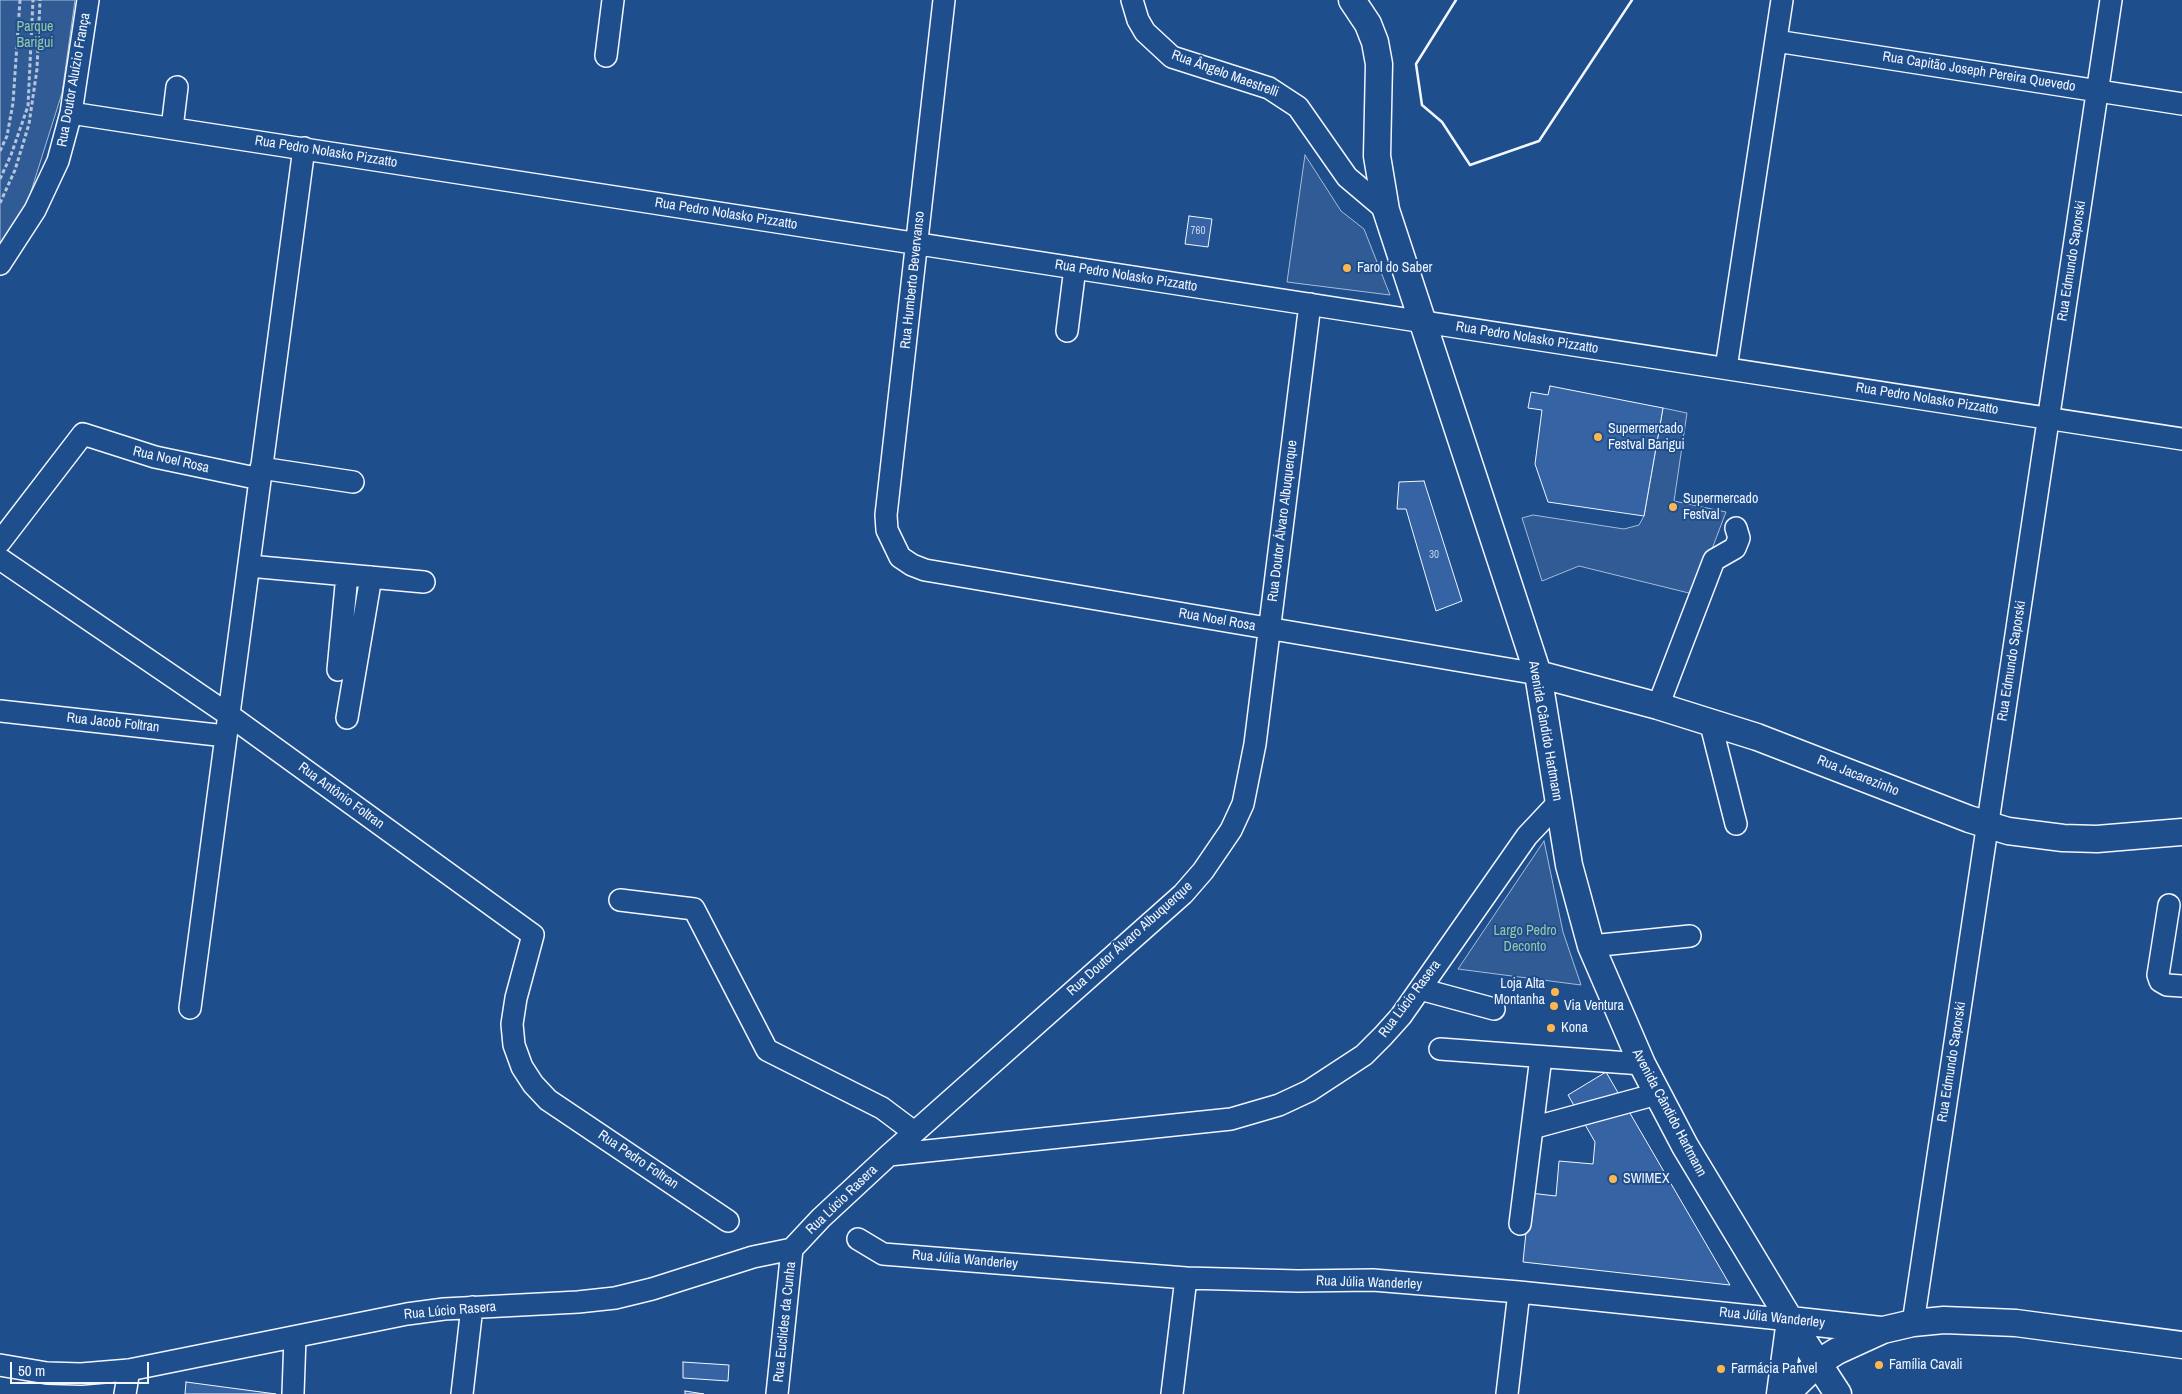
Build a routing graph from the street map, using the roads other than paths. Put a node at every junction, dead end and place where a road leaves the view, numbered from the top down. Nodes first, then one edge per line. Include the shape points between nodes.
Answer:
1 (88, 0) edge
2 (613, 0) edge
3 (944, 0) edge
4 (1132, 0) edge
5 (1782, 0) edge
6 (2111, 0) edge
7 (1356, 2) edge
8 (1776, 41) junction
9 (606, 56) dead end
10 (177, 87) dead end
11 (2098, 91) junction
12 (2182, 104) edge
13 (71, 113) junction
14 (172, 128) junction
15 (304, 148) junction
16 (1386, 210) junction
17 (917, 243) junction
18 (0, 264) edge
19 (1075, 268) junction
20 (1310, 304) junction
21 (1423, 322) junction
22 (1067, 331) dead end
23 (1726, 368) junction
24 (2049, 418) junction
25 (2182, 439) edge
26 (261, 474) junction
27 (353, 482) dead end
28 (1736, 528) dead end
29 (0, 542) edge
30 (900, 557) joint
31 (0, 559) edge
32 (249, 566) junction
33 (347, 575) junction
34 (371, 577) junction
35 (424, 582) dead end
36 (1270, 629) junction
37 (338, 670) dead end
38 (1538, 674) junction
39 (1658, 706) junction
40 (0, 711) edge
41 (347, 718) dead end
42 (1710, 721) junction
43 (228, 725) junction
44 (1558, 803) junction
45 (1736, 824) dead end
46 (1988, 826) junction
47 (2182, 832) edge
48 (620, 900) dead end
49 (2169, 906) dead end
50 (1690, 936) dead end
51 (1591, 946) junction
52 (2182, 986) edge
53 (1420, 989) junction
54 (190, 1008) dead end
55 (1494, 1009) dead end
56 (1440, 1049) dead end
57 (1541, 1057) junction
58 (1642, 1064) junction
59 (1657, 1094) junction
60 (548, 1100) joint
61 (1532, 1128) junction
62 (914, 1132) junction
63 (889, 1155) junction
64 (728, 1221) dead end
65 (1520, 1224) dead end
66 (858, 1239) dead end
67 (792, 1249) junction
68 (1186, 1278) junction
69 (1519, 1292) junction
70 (472, 1307) junction
71 (1790, 1320) junction
72 (1913, 1323) junction
73 (1883, 1330) junction
74 (295, 1337) junction
75 (2182, 1345) edge
76 (1818, 1363) junction
77 (0, 1365) edge
78 (129, 1370) junction
79 (125, 1394) edge
80 (293, 1394) edge
81 (462, 1394) edge
82 (777, 1394) edge
83 (1172, 1394) edge
84 (1507, 1394) edge
85 (1780, 1394) edge
86 (1786, 1394) edge
87 (1838, 1394) edge

1 - 13 street, Rua Doutor Aluízio França
2 - 9 street
3 - 17 street, Rua Humberto Bevervanso
4 - 16 street, Rua Ângelo Maestrelli via 1145,32 1172,57 1269,88 1298,107 1347,177
5 - 8 street
6 - 11 street, Rua Edmundo Saporski
7 - 16 main road, Avenida Cândido Hartmann via 1375,42 1378,64 1376,156
8 - 11 street, Rua Capitão Joseph Pereira Quevedo
8 - 23 street
10 - 14 street
11 - 12 street, Rua Capitão Joseph Pereira Quevedo
11 - 24 street, Rua Edmundo Saporski
13 - 14 street, Rua Pedro Nolasko Pizzatto
13 - 18 street, Rua Doutor Aluízio França via 58,162 48,185 19,238
14 - 15 street, Rua Pedro Nolasko Pizzatto
15 - 17 street, Rua Pedro Nolasko Pizzatto
15 - 26 street
16 - 21 main road, Avenida Cândido Hartmann
17 - 19 street, Rua Pedro Nolasko Pizzatto
17 - 30 street, Rua Humberto Bevervanso via 886,515 888,530
19 - 20 street, Rua Pedro Nolasko Pizzatto
19 - 22 street
20 - 21 street, Rua Pedro Nolasko Pizzatto
20 - 36 street, Rua Doutor Álvaro Albuquerque
21 - 23 street, Rua Pedro Nolasko Pizzatto
21 - 38 main road, Avenida Cândido Hartmann
23 - 24 street, Rua Pedro Nolasko Pizzatto
24 - 25 street, Rua Pedro Nolasko Pizzatto
24 - 46 street, Rua Edmundo Saporski
26 - 27 street, Rua Noel Rosa
26 - 29 street, Rua Noel Rosa via 155,458 83,434
26 - 32 street
28 - 39 street via 1739,538 1735,548 1714,560
30 - 36 street, Rua Noel Rosa via 925,570
31 - 43 street, Rua Antônio Foltran
32 - 33 street
32 - 43 street
33 - 34 street
33 - 37 street
34 - 35 street
34 - 41 street
36 - 38 street, Rua Noel Rosa
36 - 62 street, Rua Doutor Álvaro Albuquerque via 1251,772 1243,804 1218,851 1183,894
38 - 39 main road, Rua Jacarezinho
38 - 44 main road, Avenida Cândido Hartmann
39 - 42 main road, Rua Jacarezinho
40 - 43 street, Rua Jacob Foltran
42 - 45 street
42 - 46 main road, Rua Jacarezinho via 1792,749
43 - 54 street
43 - 60 street, Rua Antônio Foltran via 533,935 516,998 512,1031 522,1067
44 - 51 main road, Avenida Cândido Hartmann via 1569,865
44 - 53 street, Rua Lúcio Rasera via 1527,836
46 - 47 main road, Rua Jacarezinho via 2034,836 2097,839
46 - 72 street, Rua Edmundo Saporski
48 - 62 street via 694,909 767,1050 882,1108
49 - 52 street via 2158,975 2160,981 2167,985
50 - 51 street
51 - 58 main road, Avenida Cândido Hartmann
53 - 55 street
53 - 63 street, Rua Lúcio Rasera via 1401,1016 1364,1054 1310,1091 1255,1113 1213,1122
56 - 57 street
57 - 58 street
57 - 61 street
58 - 59 main road, Avenida Cândido Hartmann
59 - 61 street
59 - 71 main road, Avenida Cândido Hartmann
60 - 64 street, Rua Pedro Foltran
61 - 65 street
62 - 63 street, Rua Doutor Álvaro Albuquerque
63 - 67 street, Rua Lúcio Rasera
66 - 68 street, Rua Júlia Wanderley via 883,1254
67 - 70 street, Rua Lúcio Rasera via 753,1257 615,1298
67 - 82 street, Rua Euclides da Cunha
68 - 69 street, Rua Júlia Wanderley via 1373,1280
68 - 83 street
69 - 71 street, Rua Júlia Wanderley
69 - 84 street
70 - 74 street, Rua Lúcio Rasera via 407,1314
70 - 81 street
71 - 73 main road, Rua Júlia Wanderley
71 - 76 main road, Avenida Cândido Hartmann
71 - 85 main road
72 - 73 main road, Rua Júlia Wanderley
72 - 75 main road, Rua Júlia Wanderley via 1952,1320 2016,1323
73 - 76 main road, Rua Júlia Wanderley
74 - 78 street, Rua Lúcio Rasera
74 - 80 street
76 - 86 main road, Rua Júlia Wanderley
76 - 87 main road, Avenida Cândido Hartmann
77 - 78 street, Rua Lúcio Rasera via 48,1373
78 - 79 street

